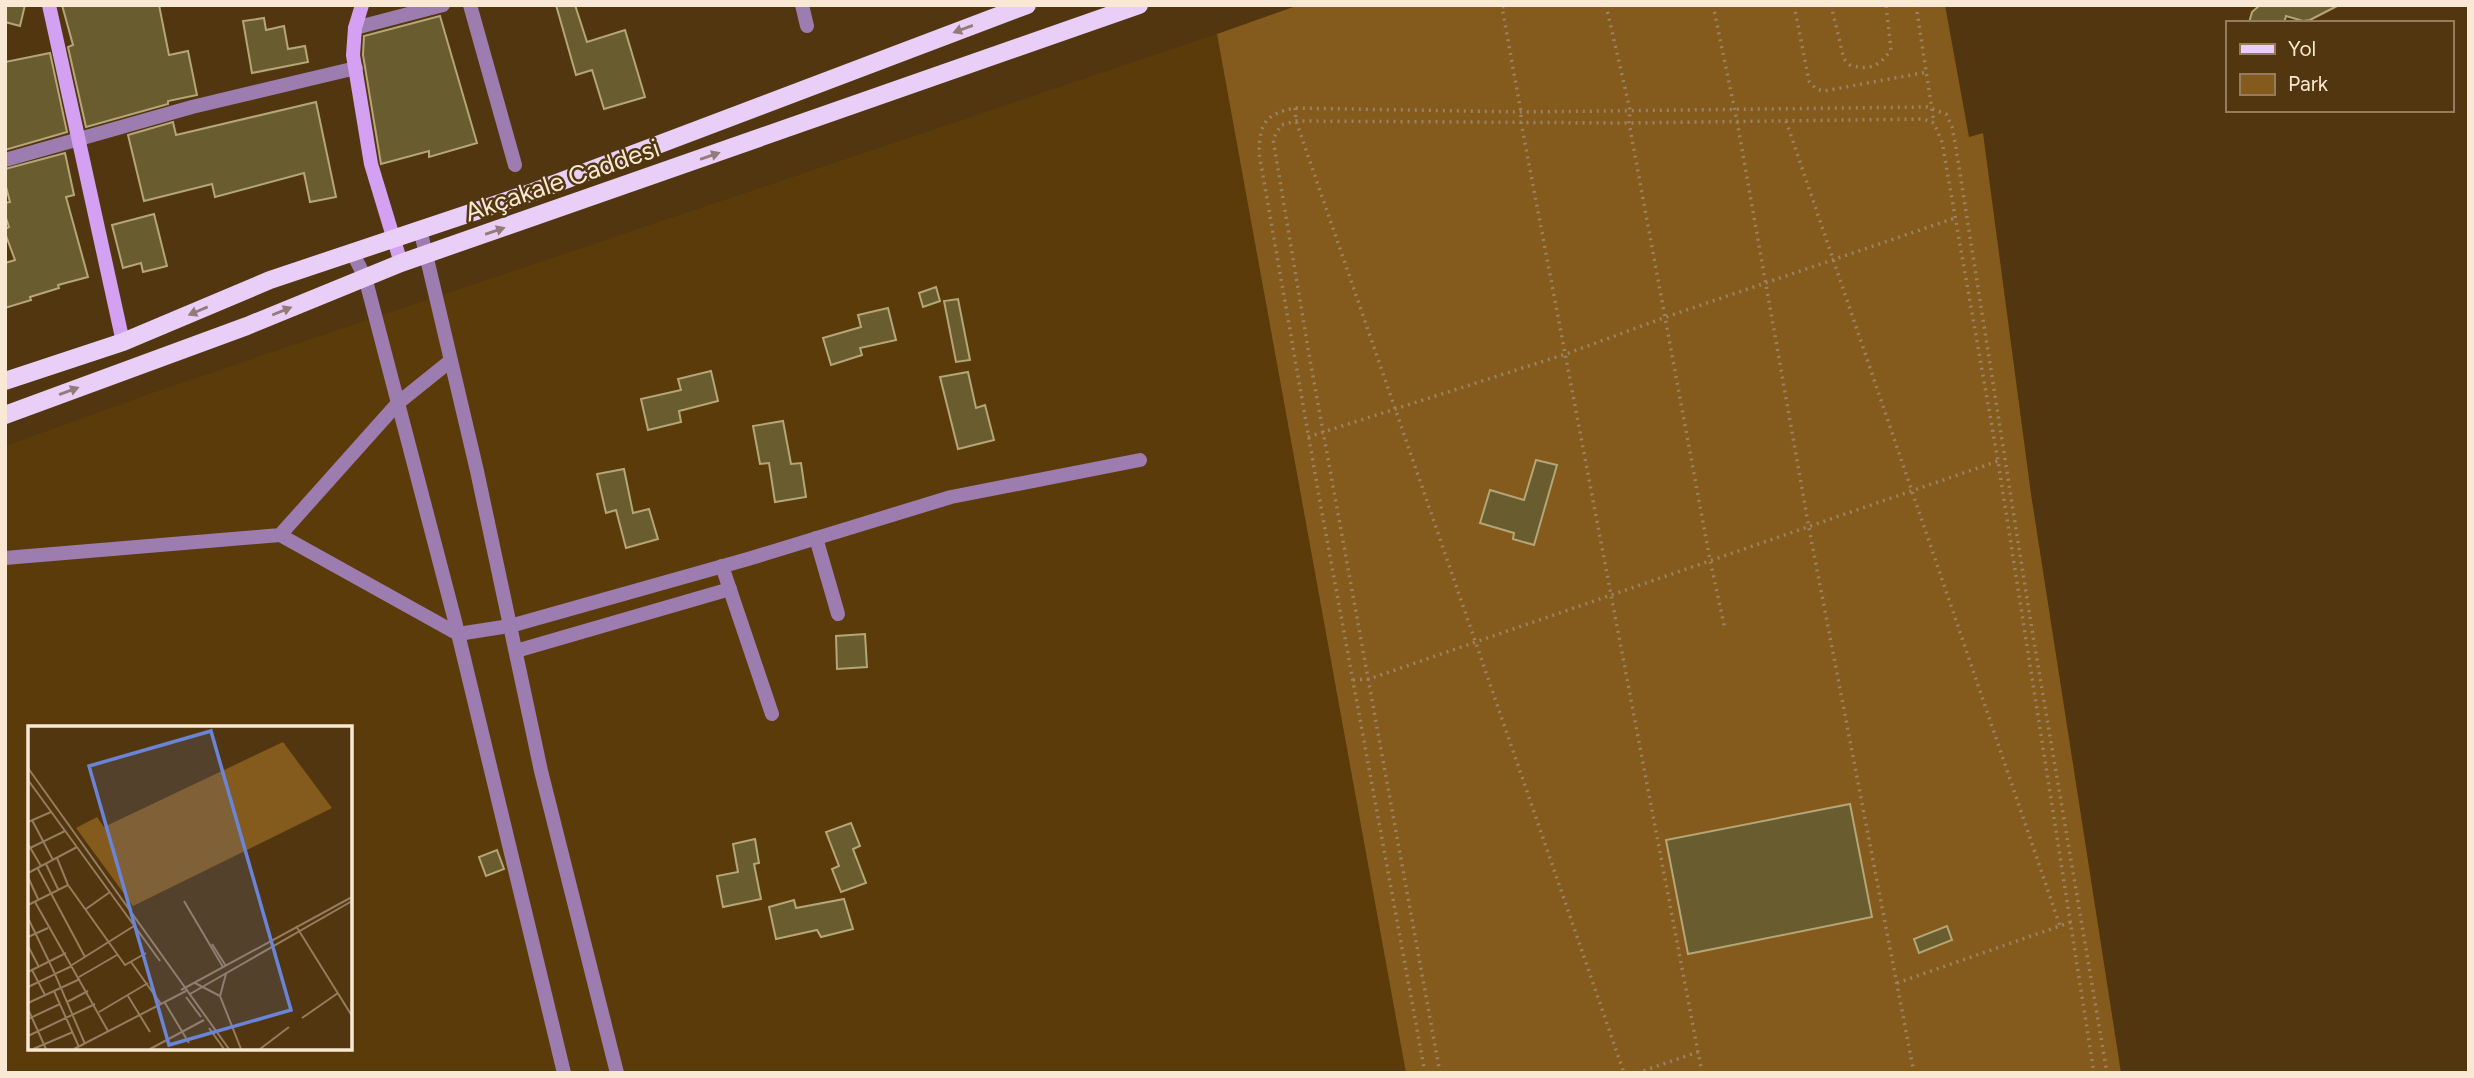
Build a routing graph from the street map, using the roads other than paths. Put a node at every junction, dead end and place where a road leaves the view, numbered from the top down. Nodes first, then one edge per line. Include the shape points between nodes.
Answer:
1 (49, 5) edge
2 (362, 5) edge
3 (443, 5) edge
4 (470, 5) edge
5 (802, 5) edge
6 (1027, 5) edge
7 (1139, 5) edge
8 (807, 26) dead end
9 (355, 28) junction
10 (356, 68) junction
11 (78, 141) junction
12 (5, 160) edge
13 (514, 165) dead end
14 (420, 229) junction
15 (393, 238) junction
16 (352, 252) junction
17 (427, 255) junction
18 (401, 263) junction
19 (365, 277) junction
20 (123, 342) junction
21 (449, 362) junction
22 (5, 381) edge
23 (398, 403) junction
24 (5, 415) edge
25 (1140, 460) dead end
26 (280, 535) junction
27 (816, 538) junction
28 (5, 558) edge
29 (722, 566) junction
30 (730, 589) junction
31 (838, 614) dead end
32 (510, 626) junction
33 (458, 634) junction
34 (516, 651) junction
35 (772, 714) dead end
36 (564, 1073) edge
37 (617, 1073) edge

1 - 11 street
2 - 9 street
3 - 9 street
4 - 13 street
5 - 8 street
6 -> 14 main road, Akçakale Caddesi via 533,192
17 -> 7 main road, Akçakale Caddesi
9 - 10 street
10 - 11 street via 192,107
10 - 15 street via 371,164
11 - 12 street
11 - 20 street
14 - 15 main road, Akçakale Caddesi
14 - 17 street
15 - 16 main road, Akçakale Caddesi
15 - 18 street
16 - 19 street
16 -> 20 main road, Akçakale Caddesi via 270,280
17 - 18 main road, Akçakale Caddesi
17 - 21 street
18 - 19 main road, Akçakale Caddesi
19 - 23 street
24 -> 19 main road, Akçakale Caddesi via 247,326
20 - 22 main road, Akçakale Caddesi
21 - 23 street
21 - 32 street
23 - 26 street
23 - 33 street
25 - 27 street via 951,497
26 - 28 street
26 - 33 street
27 - 29 street
27 - 31 street
29 - 30 street
29 - 32 street
30 - 34 street
30 - 35 street
32 - 33 street
32 - 34 street
33 - 36 street
34 - 37 street via 541,771

